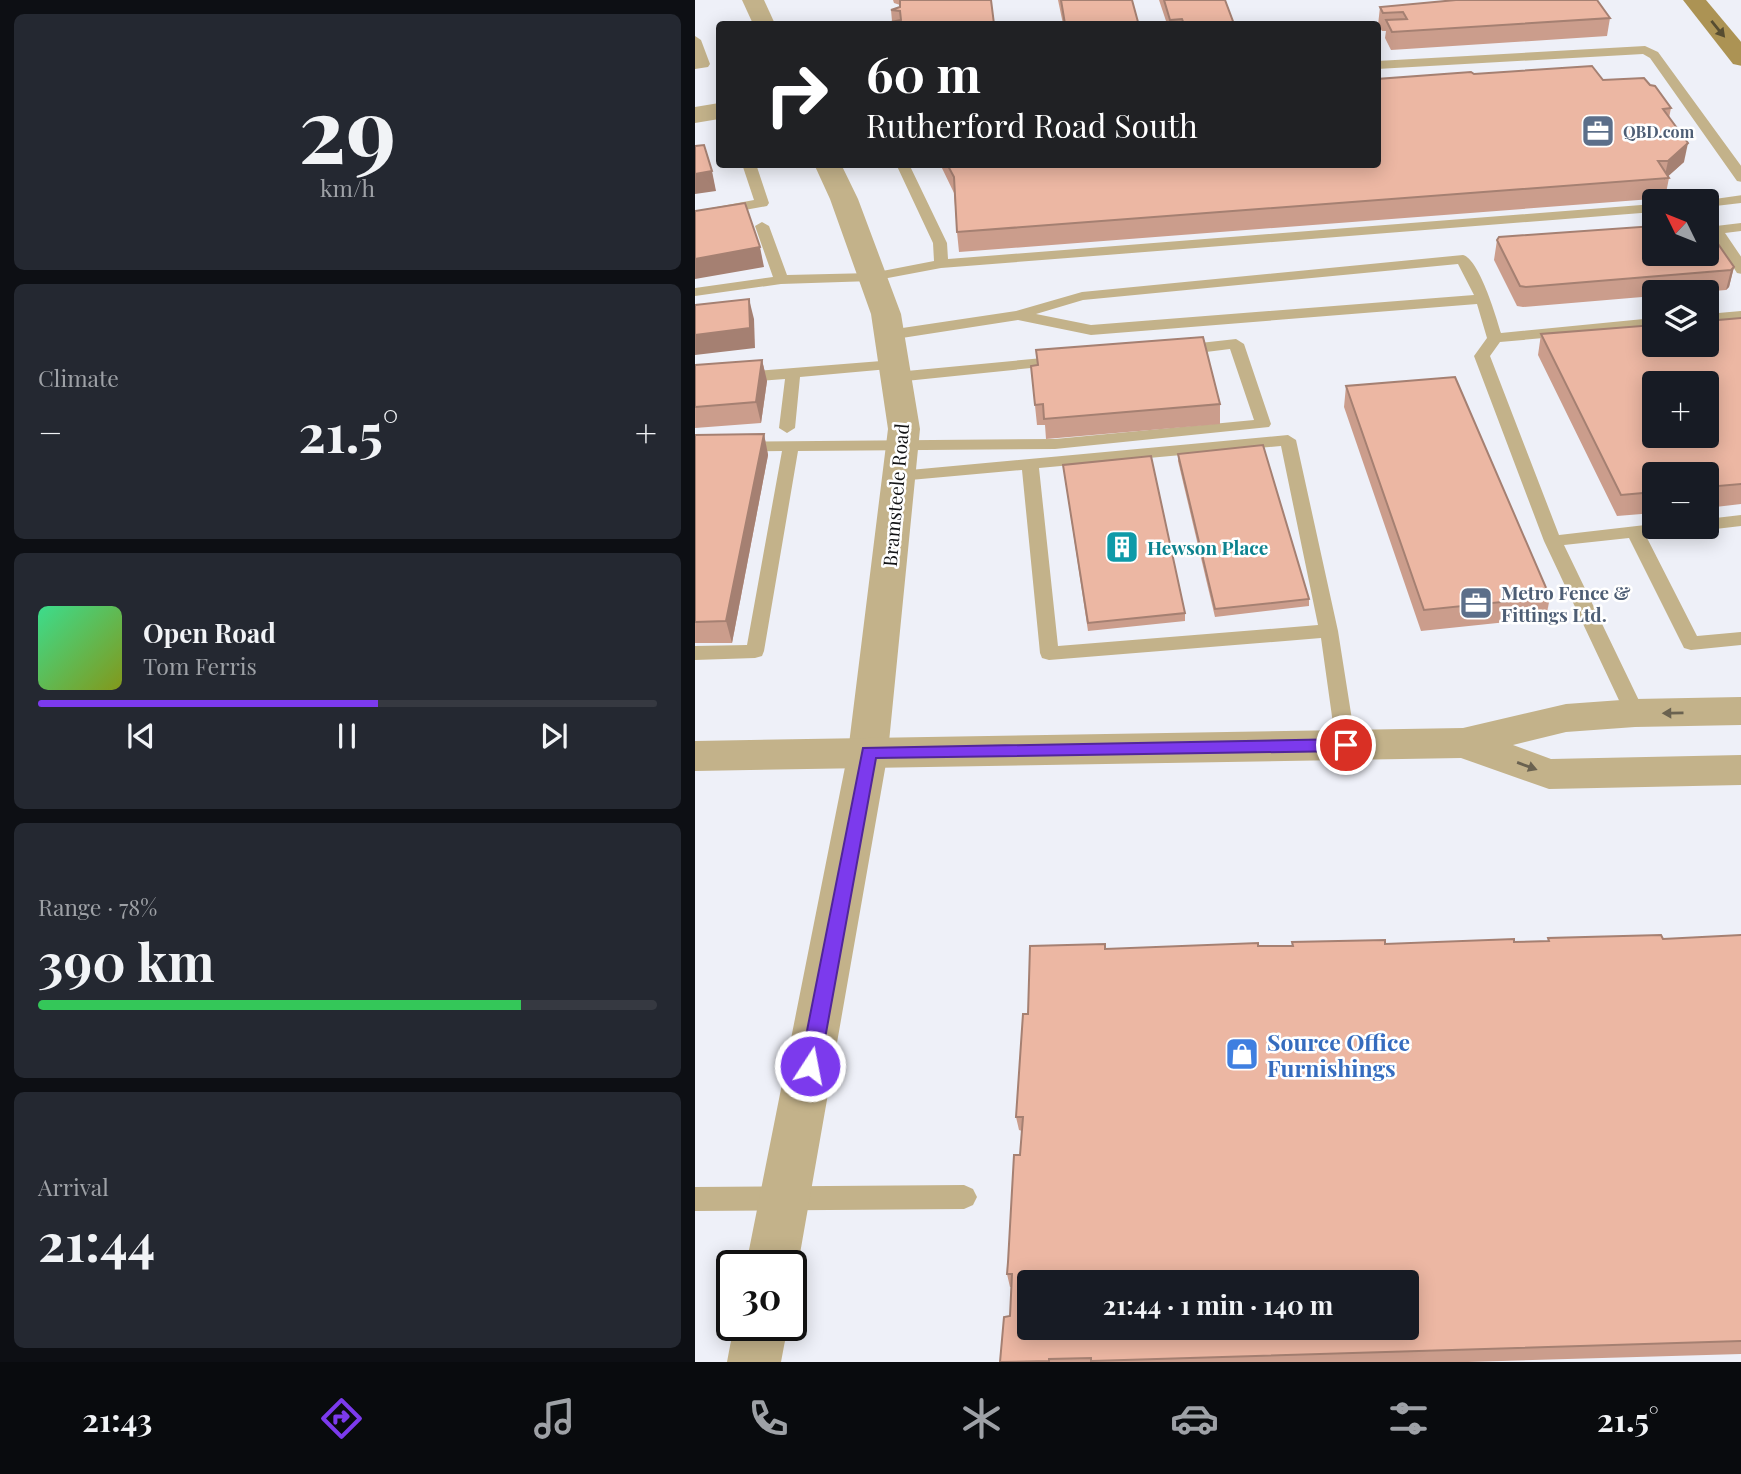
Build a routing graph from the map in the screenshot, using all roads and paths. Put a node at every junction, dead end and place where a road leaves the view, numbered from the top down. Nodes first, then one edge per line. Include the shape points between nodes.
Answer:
1 (753, 0) edge
2 (1694, 0) edge
3 (763, 21) edge
4 (695, 40) edge
5 (1741, 59) edge
6 (695, 65) edge
7 (1381, 65) edge
8 (716, 112) edge
9 (695, 115) edge
10 (750, 168) edge
11 (829, 168) edge
12 (904, 168) edge
13 (1741, 178) edge
14 (1741, 200) edge
15 (1719, 202) edge
16 (1642, 209) edge
17 (695, 215) edge
18 (762, 226) dead end
19 (1741, 227) edge
20 (941, 264) junction
21 (1741, 270) edge
22 (872, 277) junction
23 (781, 280) junction
24 (695, 292) edge
25 (1484, 299) junction
26 (1018, 315) junction
27 (1741, 315) edge
28 (1719, 317) edge
29 (1642, 324) edge
30 (1495, 338) junction
31 (1169, 351) edge
32 (893, 359) junction
33 (1077, 360) edge
34 (793, 373) junction
35 (695, 382) edge
36 (787, 428) dead end
37 (791, 446) junction
38 (695, 447) edge
39 (900, 460) junction
40 (1030, 465) junction
41 (1741, 520) edge
42 (1719, 523) edge
43 (1642, 531) edge
44 (1635, 532) junction
45 (1553, 541) junction
46 (1329, 631) junction
47 (1741, 638) edge
48 (695, 653) edge
49 (1741, 711) edge
50 (1635, 713) junction
51 (1463, 743) junction
52 (1346, 745) junction
53 (868, 752) junction
54 (695, 756) edge
55 (1741, 770) edge
56 (964, 1197) dead end
57 (785, 1198) junction
58 (695, 1199) edge
59 (776, 1250) edge
60 (758, 1341) edge
61 (755, 1362) edge

1 - 3 street
2 -> 5 main road
4 - 6 lane via 704,64
7 - 13 lane via 1645,50 1654,55
8 - 9 street
10 - 17 lane via 762,203
11 - 22 street, Bramsteele Road
12 - 20 lane via 940,243
14 - 15 lane
16 - 20 lane
18 - 23 lane
19 - 21 lane via 1716,230
20 - 22 lane
22 - 23 lane
22 - 32 street, Bramsteele Road via 886,314
23 - 24 lane
25 - 26 lane via 1091,330
25 - 26 lane via 1463,259 1082,296
25 - 30 lane
26 - 32 lane
27 - 28 lane
29 - 30 lane
30 - 45 lane via 1482,356
31 - 39 lane via 1236,344 1263,424
32 - 33 lane
32 - 34 lane
32 - 39 street, Bramsteele Road via 904,429
34 - 35 lane
34 - 36 lane
37 - 38 lane
37 - 39 lane
37 - 48 lane via 755,651
39 - 40 lane
39 - 53 street, Bramsteele Road
40 - 46 lane via 1288,440
40 - 46 lane via 1049,653
41 - 42 lane
43 - 44 lane
44 - 45 lane
44 - 47 lane via 1691,643
45 - 50 lane
46 - 52 lane
49 -> 50 street
50 - 51 street via 1566,718
51 - 52 street
51 -> 55 street via 1549,774
52 - 53 street
53 - 54 street
53 - 57 street, Bramsteele Road
56 - 57 lane
57 - 58 lane
57 - 59 street, Bramsteele Road
60 - 61 street

